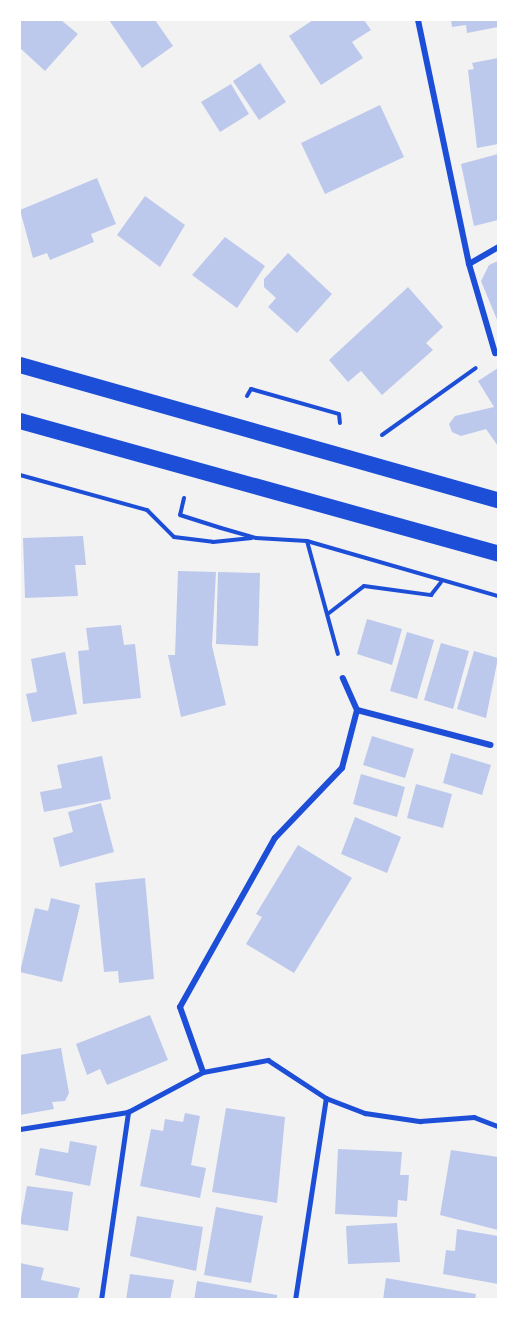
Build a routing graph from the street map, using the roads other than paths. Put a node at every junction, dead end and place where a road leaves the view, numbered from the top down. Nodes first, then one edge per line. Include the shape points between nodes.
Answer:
1 (418, 20) edge
2 (498, 247) edge
3 (469, 264) junction
4 (495, 353) dead end
5 (20, 365) edge
6 (20, 421) edge
7 (498, 500) edge
8 (498, 554) edge
9 (344, 678) road end
10 (357, 710) junction
11 (490, 745) dead end
12 (203, 1071) junction
13 (326, 1098) junction
14 (128, 1112) junction
15 (498, 1126) edge
16 (20, 1129) edge
17 (101, 1299) edge
18 (295, 1299) edge

1 - 3 street
2 - 3 street
3 - 4 street
5 - 7 highway
6 - 8 highway
9 - 10 street
10 - 11 street
10 - 12 street via 342,768 275,838 180,1007
12 - 13 lane via 268,1060
12 - 14 lane
13 - 15 lane via 365,1113 420,1121 474,1117
13 - 18 lane
14 - 16 lane
14 - 17 lane

